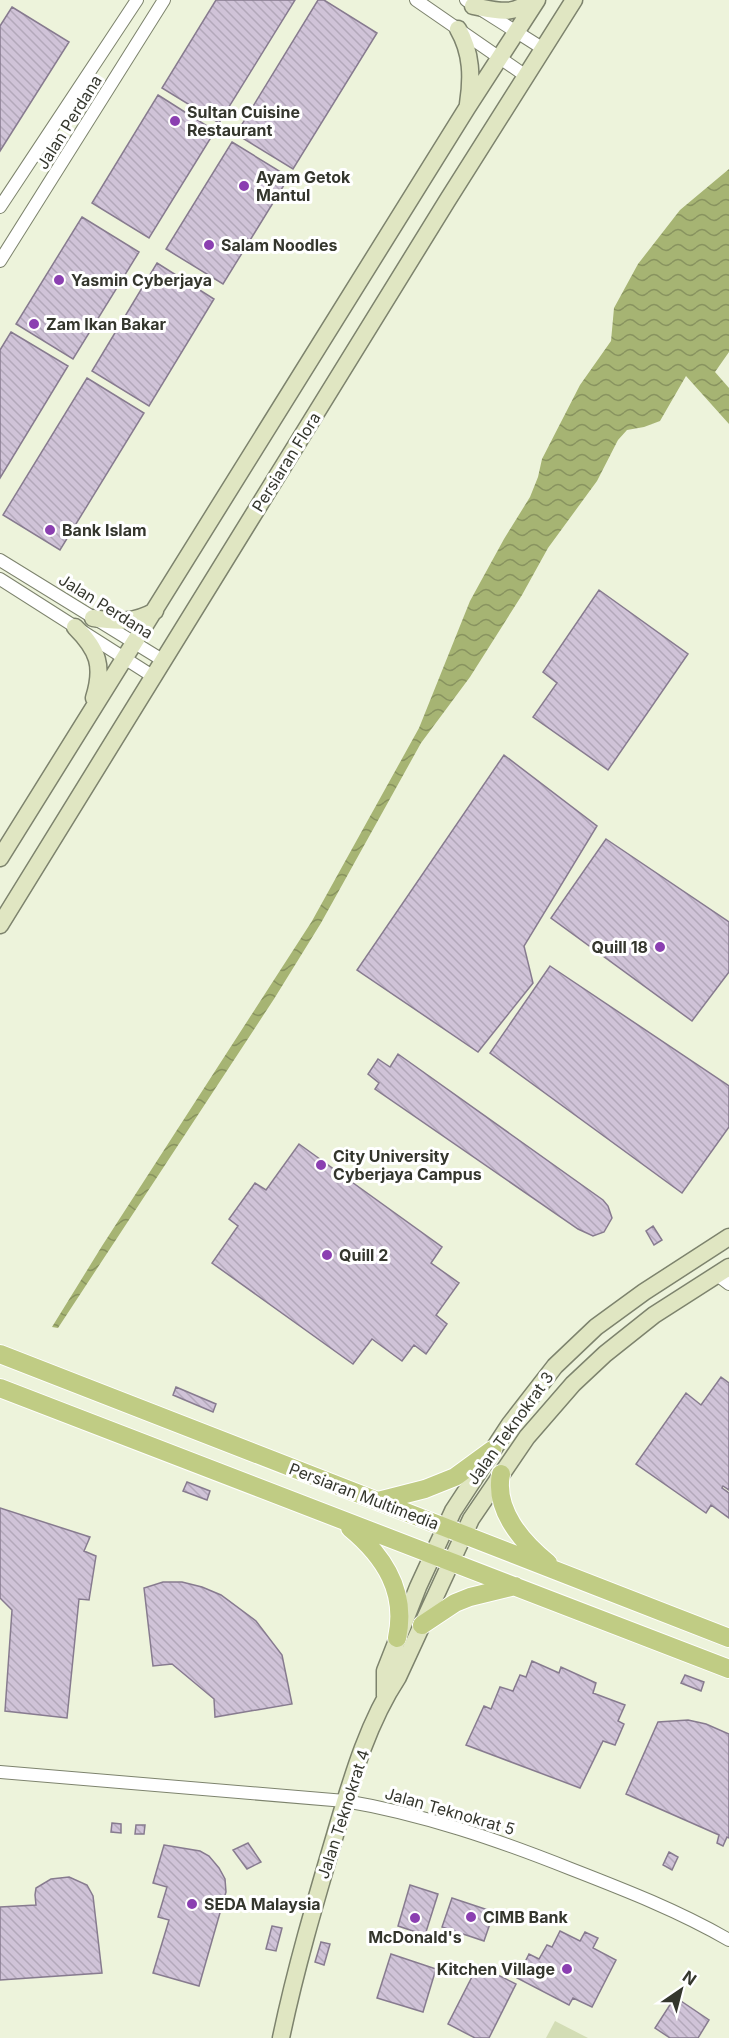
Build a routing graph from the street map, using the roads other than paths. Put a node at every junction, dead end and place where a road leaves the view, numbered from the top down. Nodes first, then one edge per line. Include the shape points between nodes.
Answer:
1 (137, 0) edge
2 (164, 0) edge
3 (416, 0) edge
4 (530, 0) edge
5 (537, 0) edge
6 (574, 0) edge
7 (469, 3) edge
8 (458, 29) junction
9 (517, 32) junction
10 (542, 48) junction
11 (500, 59) junction
12 (526, 76) junction
13 (467, 108) junction
14 (0, 207) edge
15 (0, 261) edge
16 (0, 560) edge
17 (0, 579) edge
18 (155, 610) junction
19 (93, 618) junction
20 (75, 627) junction
21 (134, 643) junction
22 (125, 658) junction
23 (164, 661) junction
24 (154, 677) junction
25 (89, 713) junction
26 (0, 858) edge
27 (0, 925) edge
28 (729, 1237) edge
29 (725, 1275) edge
30 (0, 1354) edge
31 (0, 1388) edge
32 (492, 1450) junction
33 (501, 1474) junction
34 (378, 1501) junction
35 (337, 1518) junction
36 (445, 1528) junction
37 (464, 1535) junction
38 (433, 1555) junction
39 (452, 1562) junction
40 (560, 1572) junction
41 (515, 1587) junction
42 (422, 1625) junction
43 (398, 1638) junction
44 (729, 1638) edge
45 (729, 1669) edge
46 (385, 1697) junction
47 (0, 1772) edge
48 (345, 1801) junction
49 (729, 1940) edge
50 (281, 2038) edge

1 - 14 street, Jalan Perdana
2 - 15 street, Jalan Perdana
3 - 8 street
4 - 7 main road via 524,6 500,11
5 - 9 main road, Persiaran Flora
6 - 10 main road, Persiaran Flora
7 - 9 street
8 - 11 street
8 - 13 main road via 471,73
9 - 10 street
9 - 11 main road, Persiaran Flora
10 - 12 main road, Persiaran Flora
11 - 12 street
11 - 13 main road, Persiaran Flora
12 - 23 main road, Persiaran Flora
13 - 18 main road, Persiaran Flora
16 - 19 street, Jalan Perdana
17 - 20 street, Jalan Perdana
18 - 19 main road via 134,621
18 - 21 main road, Persiaran Flora
19 - 21 street, Jalan Perdana
20 - 22 street, Jalan Perdana
20 - 25 main road via 97,657 98,685
21 - 22 main road, Persiaran Flora
21 - 23 street, Jalan Perdana
22 - 24 street, Jalan Perdana
22 - 25 main road, Persiaran Flora
23 - 24 main road, Persiaran Flora
24 - 27 main road, Persiaran Flora
25 - 26 main road, Persiaran Flora
28 - 32 main road, Jalan Teknokrat 3 via 644,1292 579,1341 537,1388
29 - 33 main road, Jalan Teknokrat 3 via 654,1315 605,1354 552,1406
30 - 34 main road, Persiaran Multimedia
31 - 35 main road, Persiaran Multimedia
32 - 34 main road via 455,1478
32 - 36 main road, Jalan Teknokrat 3
33 - 37 main road, Jalan Teknokrat 3
33 - 40 main road via 501,1501 512,1523 537,1554
34 - 36 main road, Persiaran Multimedia
35 - 38 main road, Persiaran Multimedia
35 - 43 main road via 366,1541 390,1574 400,1607
36 - 37 main road, Persiaran Multimedia
36 - 38 main road, Jalan Teknokrat 3
37 - 39 main road, Jalan Teknokrat 4
37 - 40 main road, Persiaran Multimedia
38 - 39 main road, Persiaran Multimedia
38 - 43 main road, Jalan Teknokrat 4
39 - 41 main road, Persiaran Multimedia
39 - 42 main road, Jalan Teknokrat 4
40 - 44 main road, Persiaran Multimedia
41 - 42 main road via 455,1603
41 - 45 main road, Persiaran Multimedia
42 - 46 main road, Jalan Teknokrat 4
43 - 46 main road, Jalan Teknokrat 4 via 385,1671
46 - 48 main road, Jalan Teknokrat 4
47 - 48 street, Jalan Teknokrat 5
48 - 49 street, Jalan Teknokrat 5 via 426,1818 532,1853 665,1907
48 - 50 main road, Jalan Teknokrat 4 via 316,1896

